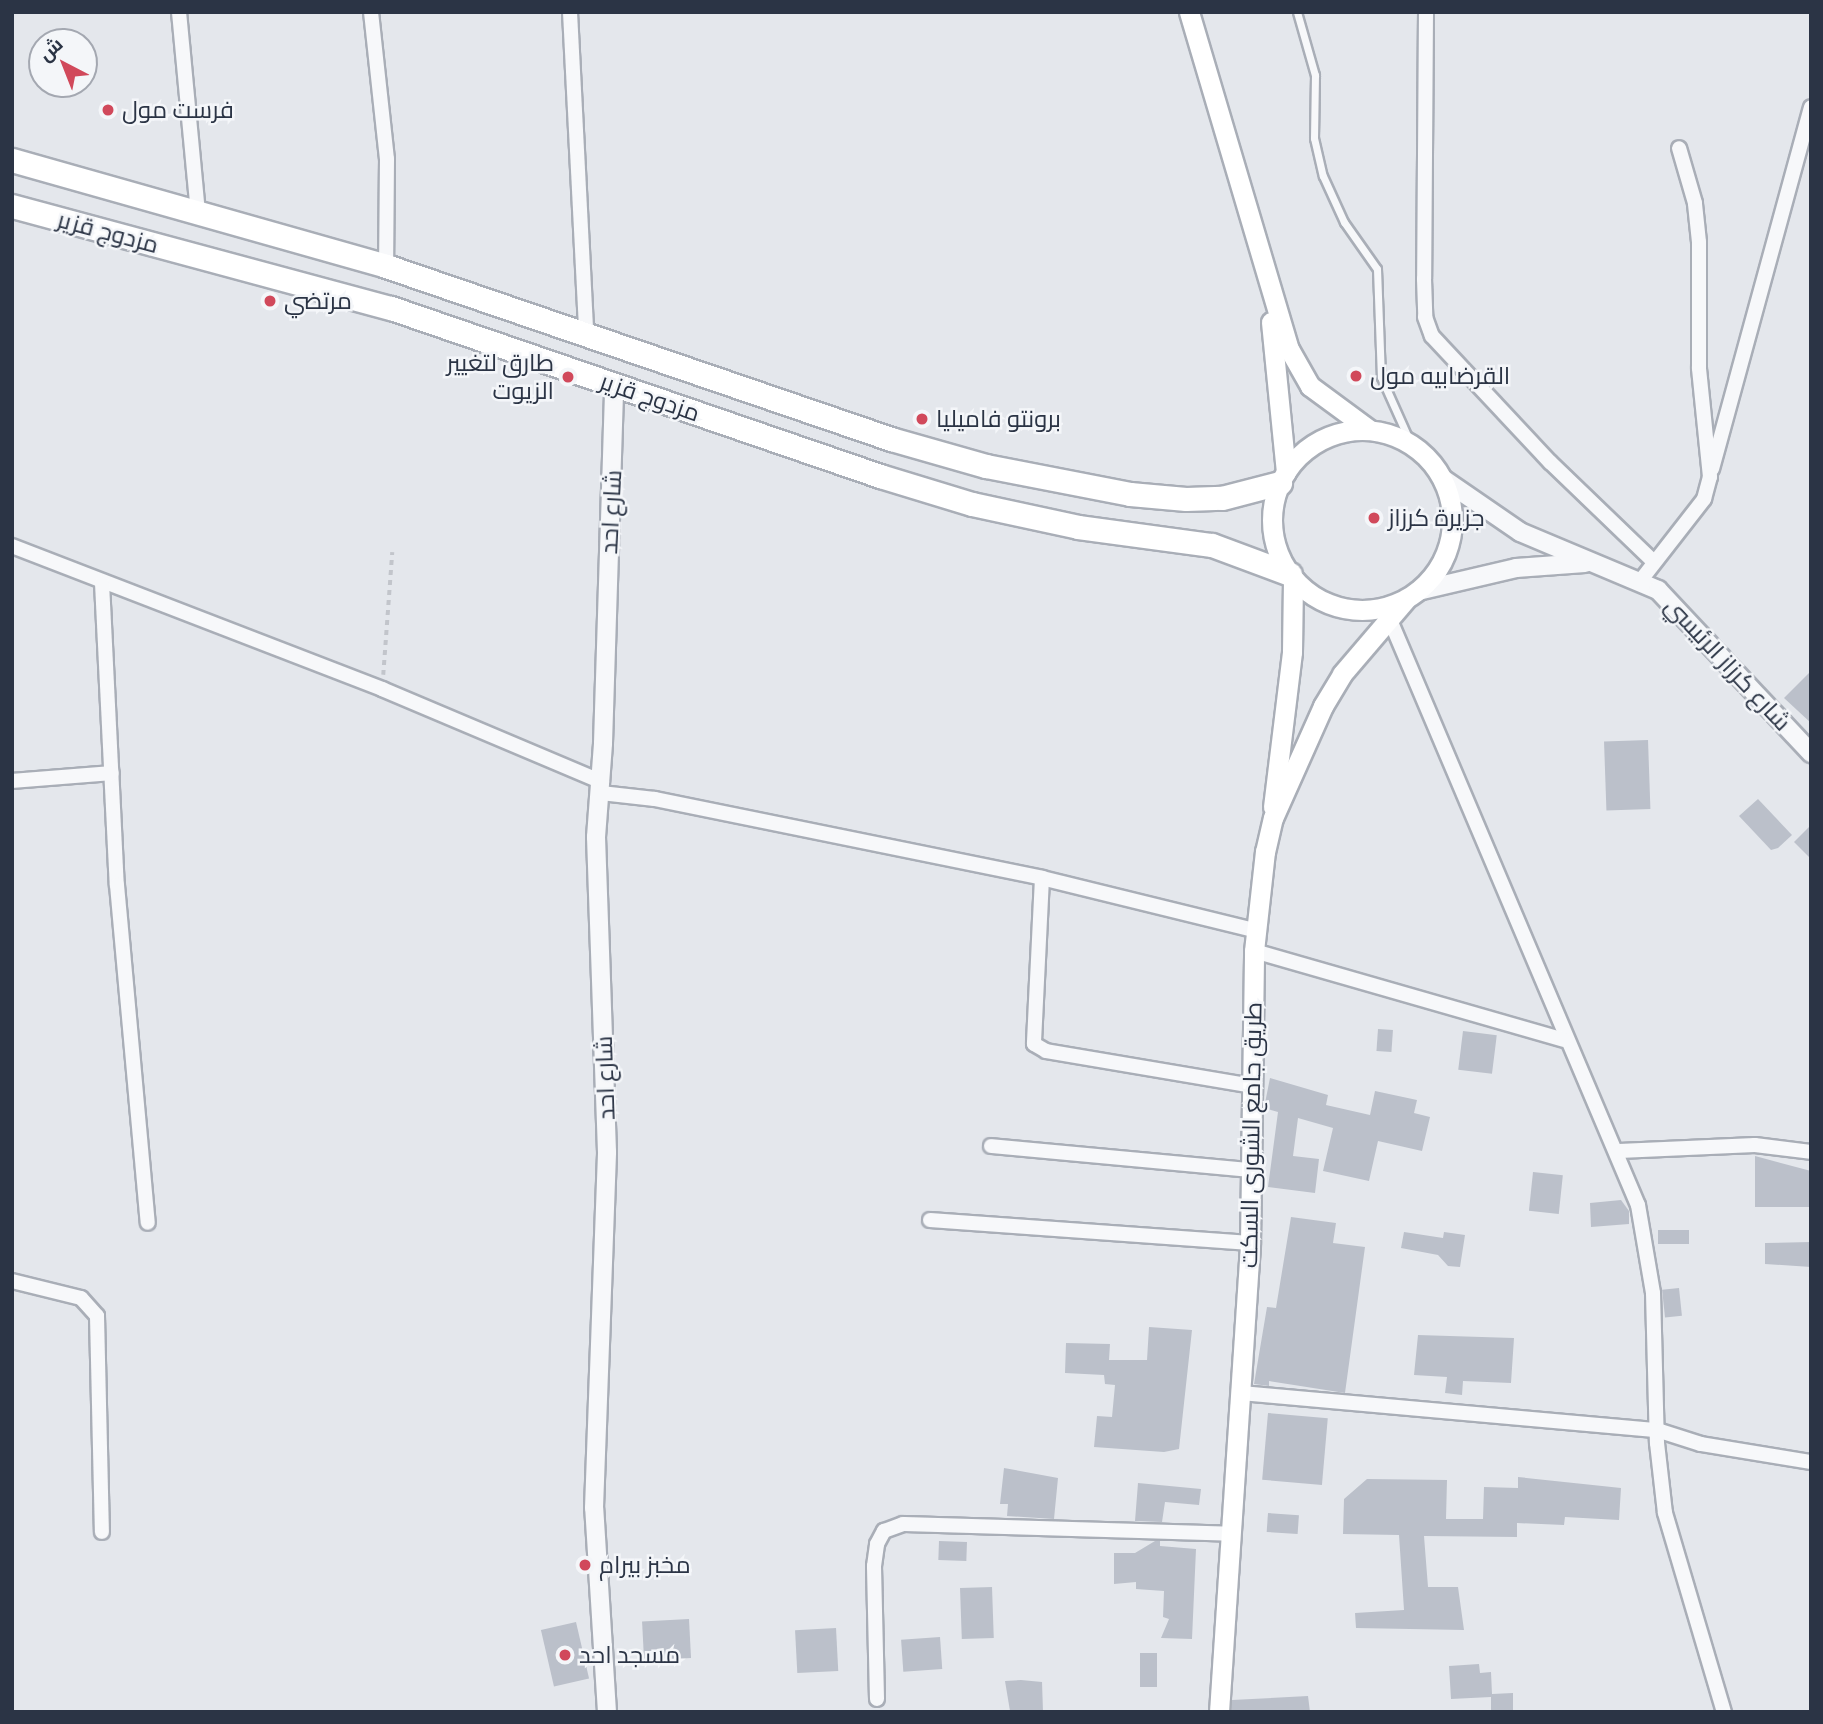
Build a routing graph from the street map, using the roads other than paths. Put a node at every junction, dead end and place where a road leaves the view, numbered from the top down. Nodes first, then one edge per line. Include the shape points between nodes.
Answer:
1 (179, 12) edge
2 (371, 12) edge
3 (570, 12) edge
4 (1188, 12) edge
5 (1297, 12) edge
6 (1426, 12) edge
7 (1811, 107) edge
8 (1679, 148) dead end
9 (12, 160) edge
10 (12, 206) edge
11 (198, 213) junction
12 (1262, 262) junction
13 (386, 266) junction
14 (531, 313) junction
15 (586, 331) junction
16 (520, 350) junction
17 (614, 384) junction
18 (1370, 430) junction
19 (1411, 444) junction
20 (1710, 477) junction
21 (1283, 478) junction
22 (1443, 479) junction
23 (12, 546) edge
24 (1652, 560) junction
25 (1602, 564) junction
26 (1292, 576) junction
27 (1640, 580) junction
28 (102, 583) junction
29 (1412, 595) junction
30 (1390, 620) junction
31 (1811, 753) edge
32 (112, 773) junction
33 (12, 781) edge
34 (601, 788) junction
35 (1273, 818) junction
36 (1042, 878) junction
37 (1258, 931) junction
38 (1254, 951) junction
39 (1565, 1040) junction
40 (1254, 1086) junction
41 (991, 1146) dead end
42 (1619, 1151) junction
43 (1811, 1152) edge
44 (1252, 1170) junction
45 (930, 1220) dead end
46 (148, 1223) dead end
47 (1250, 1243) junction
48 (12, 1281) edge
49 (1241, 1393) junction
50 (1657, 1430) junction
51 (1811, 1462) edge
52 (102, 1532) dead end
53 (1233, 1534) junction
54 (877, 1699) dead end
55 (607, 1712) edge
56 (1219, 1712) edge
57 (1724, 1712) edge

1 - 11 street
2 - 13 street via 387,159
3 - 15 street
4 - 12 main road
5 - 19 lane via 1315,75 1314,138 1322,176 1343,222 1377,269 1381,377
6 - 24 street via 1424,279 1425,317 1432,336 1549,462
7 - 20 street
8 - 20 street via 1695,203 1699,242 1699,368
9 - 11 main road, مزدوج قزير
10 - 16 main road, مزدوج قزير via 391,308
11 - 13 main road, مزدوج قزير
12 - 18 main road via 1289,349 1303,375 1321,396
12 - 21 main road via 1280,388
13 - 14 main road, مزدوج قزير
14 - 15 main road, مزدوج قزير
14 - 16 main road
15 - 21 main road, مزدوج قزير via 891,439 986,466 1130,495 1186,499 1222,498
16 - 17 main road, مزدوج قزير
17 - 26 main road, مزدوج قزير via 972,503 1078,527 1212,545
17 - 34 street, شارع احد
18 - 19 main road
18 - 21 main road via 1328,437 1305,451
19 - 22 main road
20 - 24 street via 1704,499
21 - 26 main road via 1274,501 1274,539
22 - 25 street, شارع كرزاز الرئيسي via 1520,532
22 - 29 main road via 1452,530 1441,564
23 - 28 street
24 - 27 street
25 - 27 street, شارع كرزاز الرئيسي
25 - 29 street, شارع كرزاز الرئيسي via 1551,562
26 - 29 main road via 1326,603 1346,609 1366,610
26 - 35 main road via 1292,652 1273,775
27 - 31 street, شارع كرزاز الرئيسي via 1676,608
28 - 32 street
28 - 34 street via 382,689
29 - 30 main road, طريق جامع الشورى السكت
30 - 35 main road, طريق جامع الشورى السكت via 1342,674 1322,706
30 - 39 street
32 - 33 street
32 - 46 street via 117,885
34 - 36 street
34 - 55 street, شارع احد via 596,837 607,1152 594,1507
35 - 37 main road, طريق جامع الشورى السكت
36 - 37 street
36 - 40 street via 1034,1044 1046,1051
37 - 38 main road, طريق جامع الشورى السكت
38 - 39 street
38 - 40 main road, طريق جامع الشورى السكت
39 - 42 street
40 - 44 main road, طريق جامع الشورى السكت
41 - 44 street
42 - 43 street via 1755,1145
42 - 50 street via 1638,1205 1653,1293
44 - 47 main road, طريق جامع الشورى السكت
45 - 47 street
47 - 49 main road, طريق جامع الشورى السكت
48 - 52 street via 81,1298 97,1316
49 - 50 street
49 - 53 main road, طريق جامع الشورى السكت
50 - 51 street via 1702,1444
50 - 57 street via 1665,1513
53 - 54 street via 903,1524 884,1531 874,1566
53 - 56 main road, طريق جامع الشورى السكت

